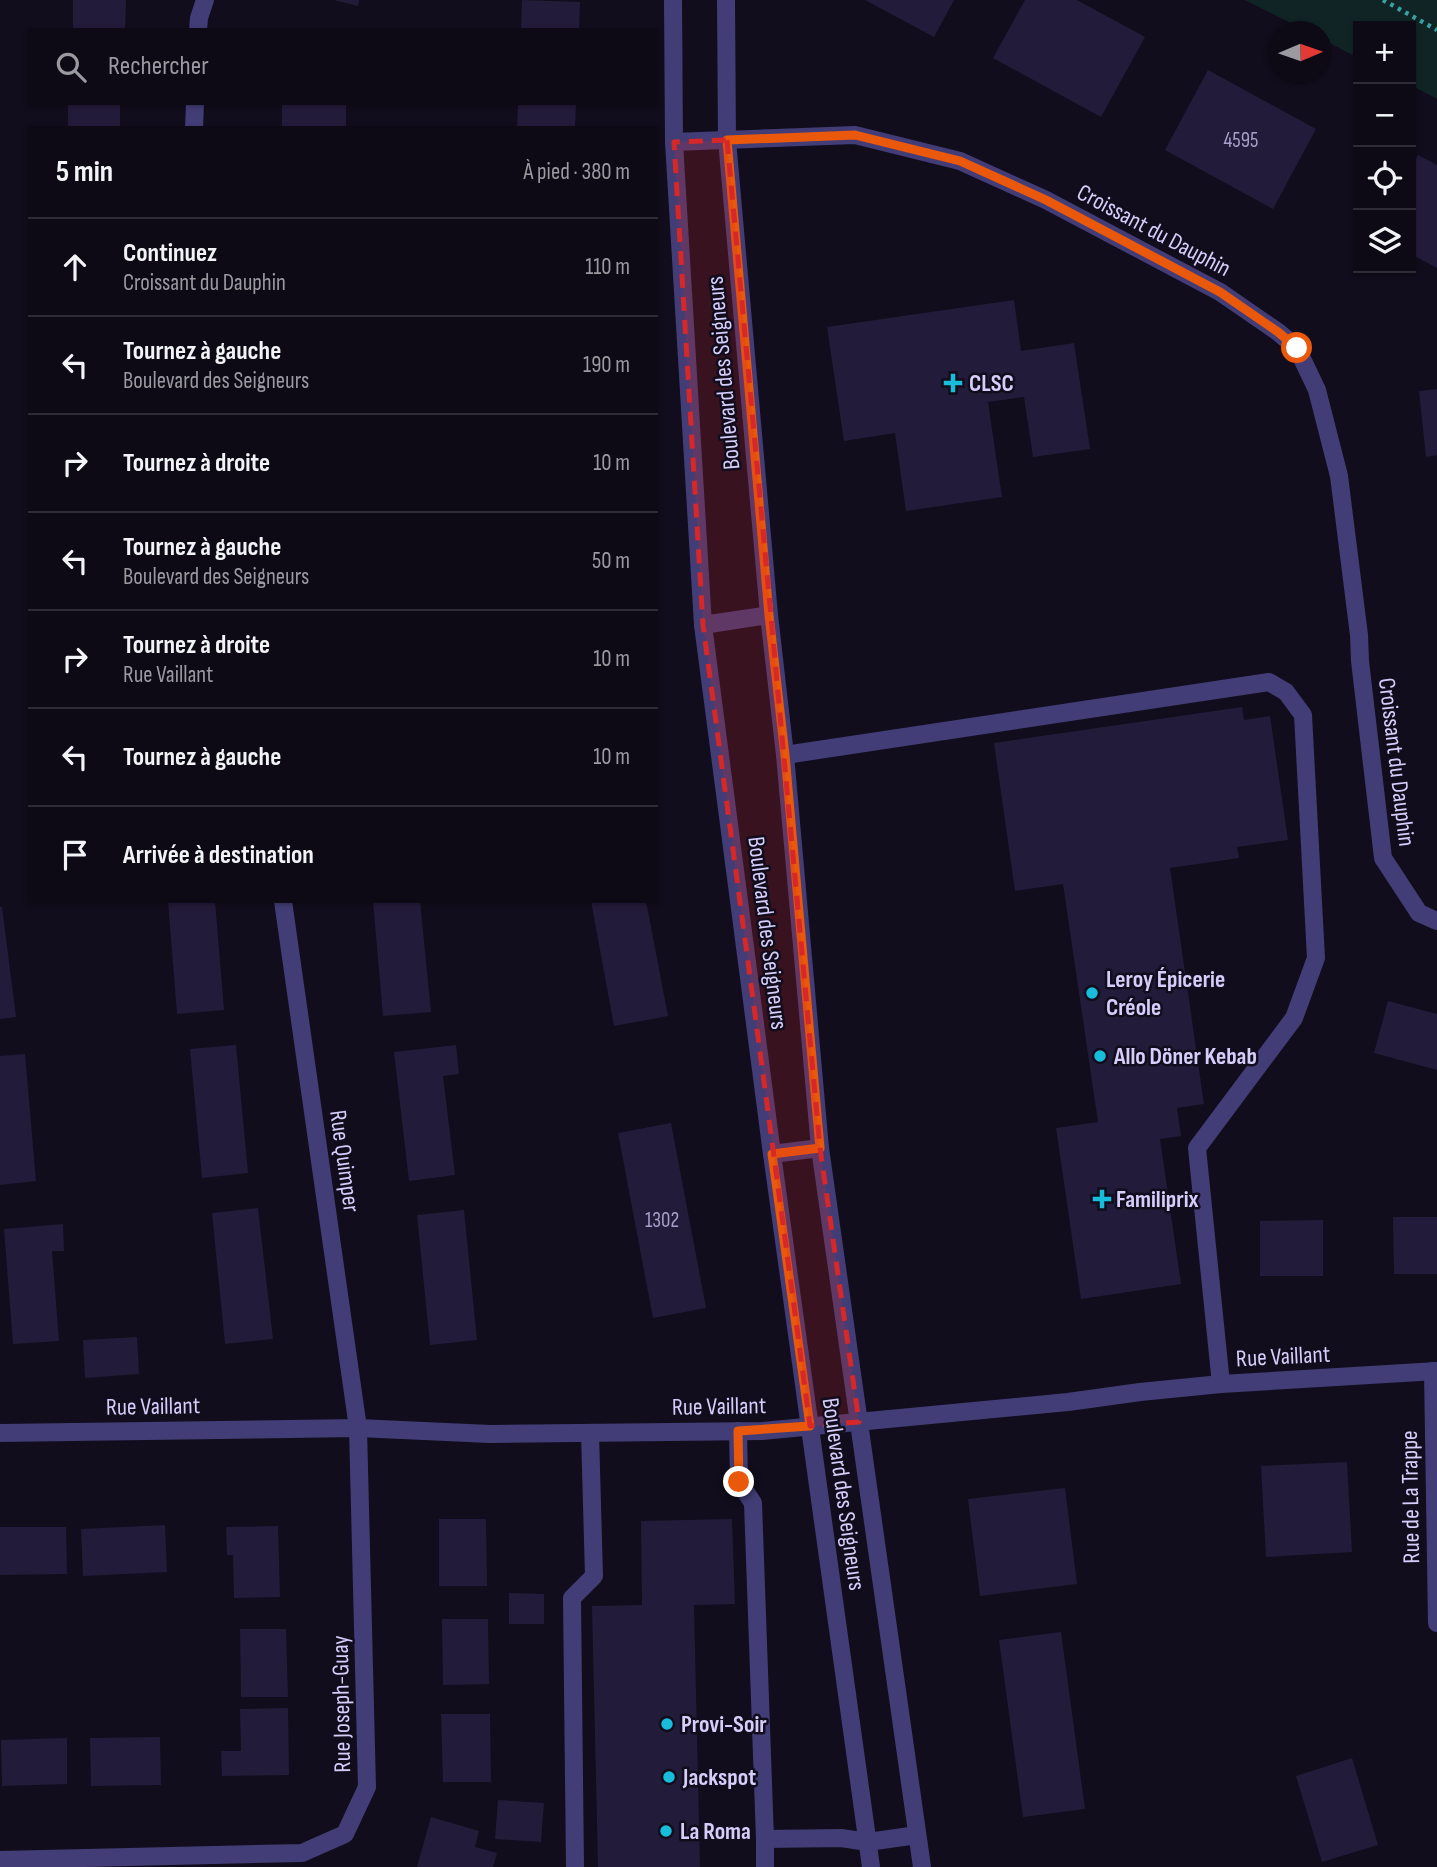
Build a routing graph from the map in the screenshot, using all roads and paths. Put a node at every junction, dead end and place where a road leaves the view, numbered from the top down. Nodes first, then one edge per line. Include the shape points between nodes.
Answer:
1 (205, 0) edge
2 (673, 0) edge
3 (726, 0) edge
4 (1384, 0) edge
5 (198, 28) edge
6 (1437, 30) edge
7 (195, 105) edge
8 (194, 126) edge
9 (727, 140) junction
10 (674, 142) junction
11 (769, 615) junction
12 (703, 625) junction
13 (785, 755) junction
14 (283, 903) edge
15 (1437, 921) edge
16 (820, 1148) junction
17 (772, 1154) junction
18 (1435, 1371) edge
19 (1221, 1384) junction
20 (859, 1422) junction
21 (810, 1426) junction
22 (358, 1428) junction
23 (738, 1431) junction
24 (0, 1433) edge
25 (590, 1433) junction
26 (1437, 1623) edge
27 (917, 1835) junction
28 (765, 1839) junction
29 (868, 1842) junction
30 (0, 1860) edge
31 (575, 1867) edge
32 (765, 1867) edge
33 (871, 1867) edge
34 (922, 1867) edge

1 - 5 street
2 - 10 street, Boulevard des Seigneurs
3 - 9 street, Boulevard des Seigneurs
4 - 6 path
7 - 8 street
9 - 10 street, Croissant du Dauphin
9 - 11 street, Boulevard des Seigneurs
9 - 15 street, Croissant du Dauphin via 855,135 960,161 1046,200 1220,292 1297,348 1317,390 1339,476 1383,858 1419,913
10 - 12 street, Boulevard des Seigneurs
11 - 12 street
11 - 13 street, Boulevard des Seigneurs
12 - 17 street, Boulevard des Seigneurs
13 - 16 street, Boulevard des Seigneurs
13 - 19 street via 1269,682 1286,692 1303,715 1316,958 1294,1018 1197,1148
14 - 22 street, Rue Quimper
16 - 17 street
16 - 20 street, Boulevard des Seigneurs
17 - 21 street, Boulevard des Seigneurs
18 - 19 street, Rue Vaillant
18 - 26 street, Rue de La Trappe
19 - 20 street, Rue Vaillant
20 - 21 street, Rue Vaillant
20 - 27 street, Boulevard des Seigneurs
21 - 23 street, Rue Vaillant
21 - 29 street, Boulevard des Seigneurs
22 - 24 street, Rue Vaillant
22 - 25 street, Rue Vaillant
22 - 30 street, Rue Joseph-Guay via 367,1787 345,1834 302,1853
23 - 25 street, Rue Vaillant
23 - 28 street via 739,1482 753,1503
25 - 31 street via 594,1576 572,1598
27 - 29 street
27 - 34 street, Boulevard des Seigneurs
28 - 29 street
28 - 32 street
29 - 33 street, Boulevard des Seigneurs

